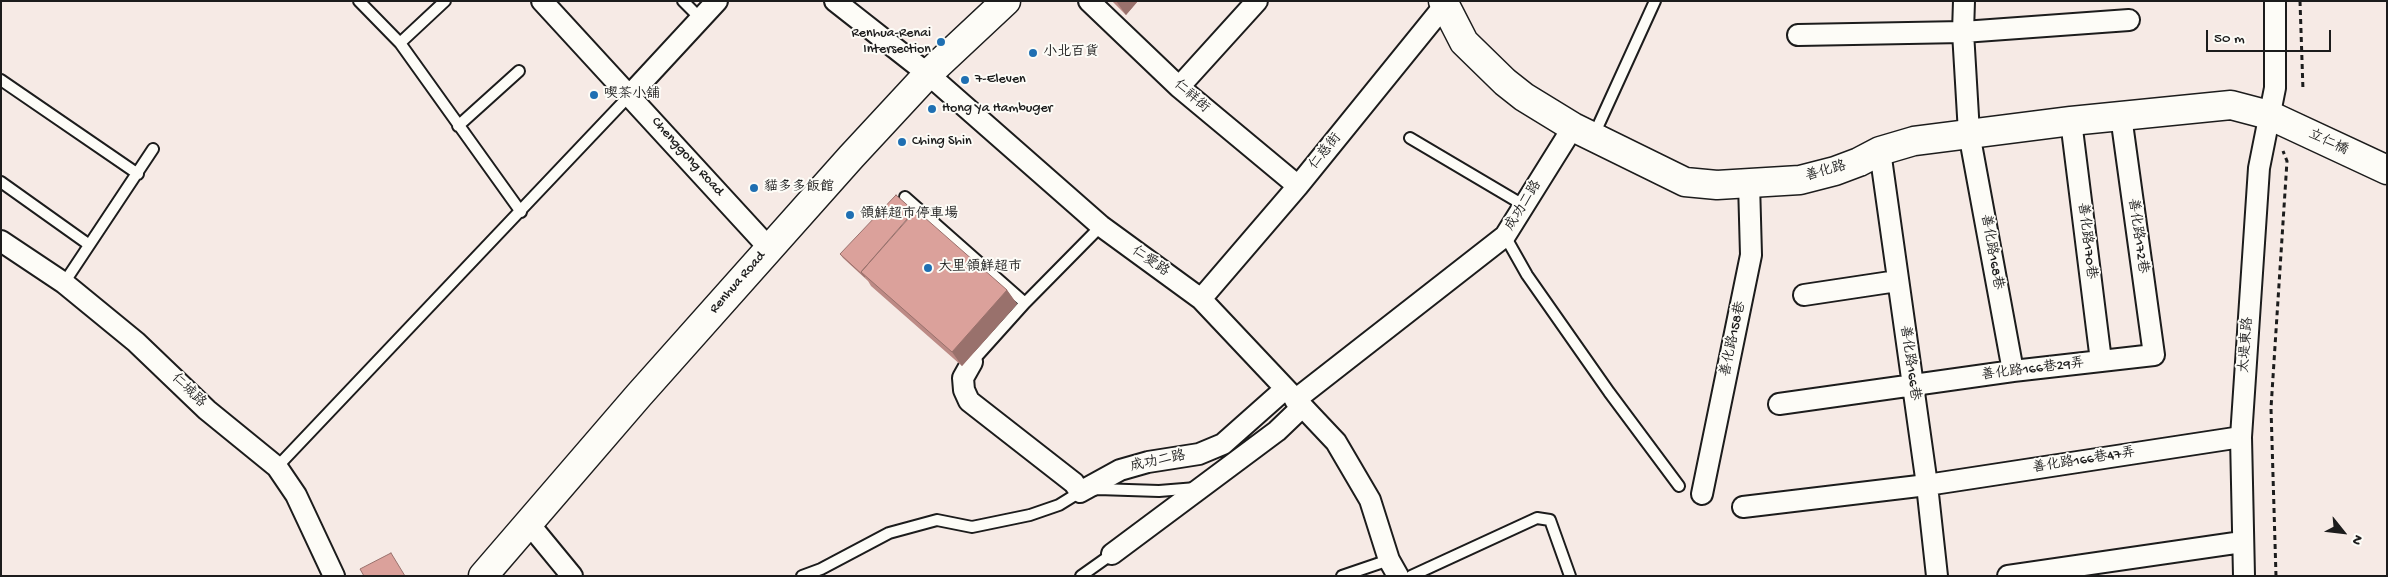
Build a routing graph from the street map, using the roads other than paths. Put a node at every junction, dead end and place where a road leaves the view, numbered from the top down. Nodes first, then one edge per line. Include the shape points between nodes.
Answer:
1 (359, 1) edge
2 (445, 1) edge
3 (542, 1) edge
4 (683, 1) edge
5 (718, 1) edge
6 (835, 1) edge
7 (1006, 1) edge
8 (1089, 1) edge
9 (1257, 1) edge
10 (1655, 1) edge
11 (1964, 1) edge
12 (2274, 1) edge
13 (1445, 3) edge
14 (701, 19) junction
15 (2128, 20) dead end
16 (1963, 32) junction
17 (1798, 35) dead end
18 (400, 42) junction
19 (519, 71) dead end
20 (928, 74) junction
21 (1, 80) edge
22 (1179, 87) junction
23 (630, 95) junction
24 (2269, 115) junction
25 (2120, 116) junction
26 (2071, 121) junction
27 (458, 126) junction
28 (1583, 132) junction
29 (1970, 133) junction
30 (1410, 138) dead end
31 (153, 149) dead end
32 (1880, 151) junction
33 (2387, 170) edge
34 (138, 174) junction
35 (1, 182) edge
36 (1748, 182) junction
37 (1298, 186) junction
38 (905, 197) dead end
39 (1524, 206) junction
40 (521, 212) junction
41 (1101, 226) junction
42 (1505, 236) junction
43 (1, 241) edge
44 (88, 244) junction
45 (769, 248) junction
46 (1897, 281) junction
47 (64, 283) junction
48 (1804, 295) dead end
49 (1201, 298) junction
50 (1025, 303) junction
51 (2154, 356) joint
52 (972, 362) joint
53 (2101, 362) junction
54 (2013, 372) junction
55 (1912, 386) junction
56 (1294, 399) junction
57 (1779, 404) dead end
58 (2241, 437) junction
59 (277, 467) junction
60 (1927, 485) junction
61 (1679, 486) dead end
62 (1202, 487) junction
63 (1080, 492) junction
64 (1702, 494) dead end
65 (1743, 507) dead end
66 (530, 525) junction
67 (2242, 542) junction
68 (1112, 554) joint
69 (1394, 568) edge
70 (334, 576) edge
71 (483, 576) edge
72 (572, 576) edge
73 (802, 576) edge
74 (1081, 576) edge
75 (1342, 576) edge
76 (1410, 576) edge
77 (1570, 576) edge
78 (1937, 576) edge
79 (2008, 576) edge
80 (2244, 576) edge

1 - 18 lane
2 - 18 lane
3 - 23 street, Chenggong Road
4 - 14 lane
5 - 14 street
6 - 20 street, 仁愛路
7 - 20 street, Renhua Road
8 - 22 street, 仁祥街
9 - 22 street
10 - 28 lane
11 - 16 street, 善化路168巷
12 - 24 street, 太堤東路 via 2275,88
13 - 28 street, 善化路 via 1464,42 1487,65 1524,97
13 - 37 street, 仁慈街
14 - 23 street
15 - 16 street
16 - 17 street
16 - 29 street, 善化路168巷
18 - 27 lane
19 - 27 lane
20 - 41 street, 仁愛路
20 - 45 street, Renhua Road
21 - 34 lane
22 - 37 street, 仁祥街
23 - 40 lane
23 - 45 street, Chenggong Road
24 - 25 street, 善化路 via 2231,105
24 - 33 street, 立仁橋
24 - 58 street, 太堤東路 via 2258,177
25 - 26 street, 善化路
25 - 51 street, 善化路172巷
26 - 29 street, 善化路
26 - 53 street, 善化路170巷
27 - 40 lane
28 - 36 street, 善化路 via 1685,182 1707,185
28 - 39 street, 成功二路
29 - 32 street, 善化路 via 1914,141
29 - 54 street, 善化路168巷
30 - 39 lane
31 - 34 lane
32 - 36 street, 善化路 via 1859,162 1800,180
32 - 46 street, 善化路166巷
34 - 44 lane
35 - 44 lane
36 - 64 street, 善化路158巷 via 1751,255
37 - 49 street, 仁慈街
38 - 50 lane
39 - 42 street, 成功二路
40 - 59 lane
41 - 49 street, 仁愛路
41 - 50 lane
42 - 56 street, 成功二路
42 - 61 lane via 1527,275
43 - 47 street, 仁城路
44 - 47 lane
45 - 66 street, Renhua Road
46 - 48 street
46 - 55 street, 善化路166巷
47 - 59 street, 仁城路 via 136,342 207,410
49 - 56 street, 仁愛路
50 - 52 lane
51 - 53 street, 善化路166巷29弄
52 - 63 street via 963,378 969,401 1074,483
53 - 54 street, 善化路166巷29弄
54 - 55 street, 善化路166巷29弄
55 - 57 street, 善化路166巷29弄
55 - 60 street, 善化路166巷
56 - 62 street, 成功二路 via 1277,431
56 - 63 street, 成功二路 via 1223,444 1199,454 1120,470
56 - 69 street, 仁愛路 via 1336,442 1370,500
58 - 60 street, 善化路166巷47弄
58 - 67 street, 太堤東路
59 - 70 street, 仁城路 via 296,495
60 - 65 street, 善化路166巷47弄
60 - 78 street, 善化路166巷
62 - 63 lane
62 - 68 street, 成功二路
63 - 73 lane via 1059,506 1030,515 972,527 937,520 889,534 821,570
66 - 71 street, Renhua Road
66 - 72 street
67 - 79 street
67 - 80 street, 太堤東路
68 - 74 lane
69 - 75 lane
76 - 77 lane via 1537,518 1550,520

